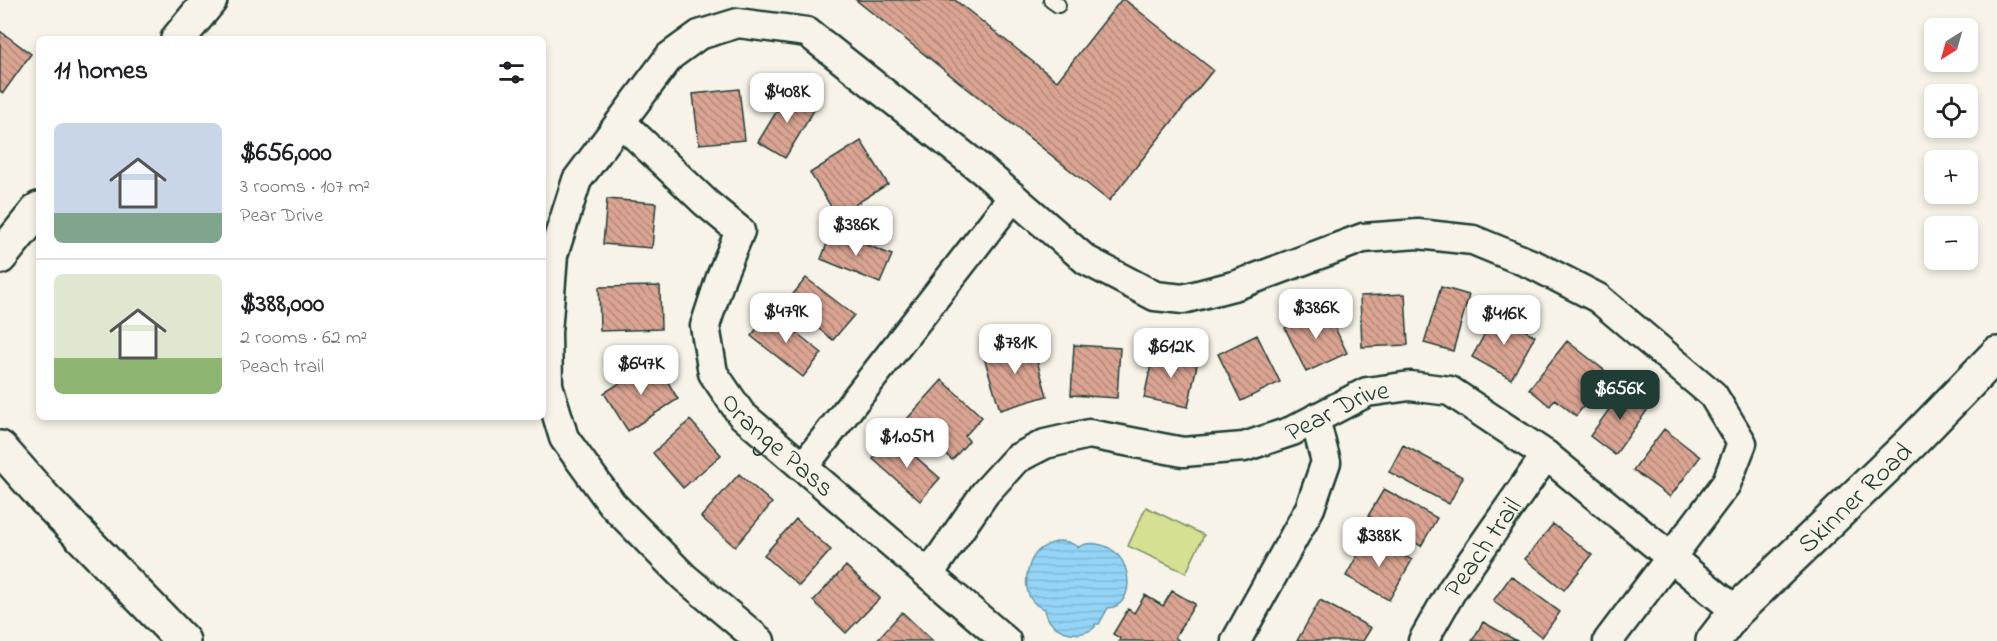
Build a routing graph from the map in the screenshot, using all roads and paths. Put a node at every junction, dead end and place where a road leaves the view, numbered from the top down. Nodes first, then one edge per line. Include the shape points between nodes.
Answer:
1 (210, 0) edge
2 (180, 36) edge
3 (621, 122) junction
4 (1013, 196) junction
5 (36, 213) edge
6 (0, 257) edge
7 (1997, 354) edge
8 (1315, 419) junction
9 (0, 448) edge
10 (1546, 455) junction
11 (803, 467) junction
12 (1672, 557) junction
13 (929, 574) junction
14 (1736, 611) junction
15 (183, 641) edge
16 (759, 641) edge
17 (1006, 641) edge
18 (1236, 641) edge
19 (1423, 641) edge
20 (1608, 641) edge
21 (1713, 641) edge

1 - 2 street
3 - 4 street via 670,56 699,35 738,23 807,32
3 - 11 street, Orange Pass via 740,231 705,326 713,374 741,414
3 - 16 street via 577,180 553,255 548,385 564,438 612,504 684,577
4 - 11 street
4 - 12 street via 1086,260 1155,296 1183,299 1237,285 1364,238 1418,234 1473,240 1598,298 1713,395 1743,443 1726,484
5 - 6 street
7 - 14 street, Skinner Road via 1911,443
8 - 10 street, Pear Drive via 1367,392 1410,386 1450,390
8 - 13 street, Pear Drive via 1244,447 1183,452 1089,434 1045,444 1016,459 985,493
8 - 18 street via 1326,462 1310,508
9 - 15 street
10 - 12 street, Pear Drive
10 - 19 street, Peach trail via 1452,590
11 - 13 street, Orange Pass
12 - 14 street, Pear Drive
12 - 20 street
13 - 17 street, Orange Pass
14 - 21 street, Skinner Road

